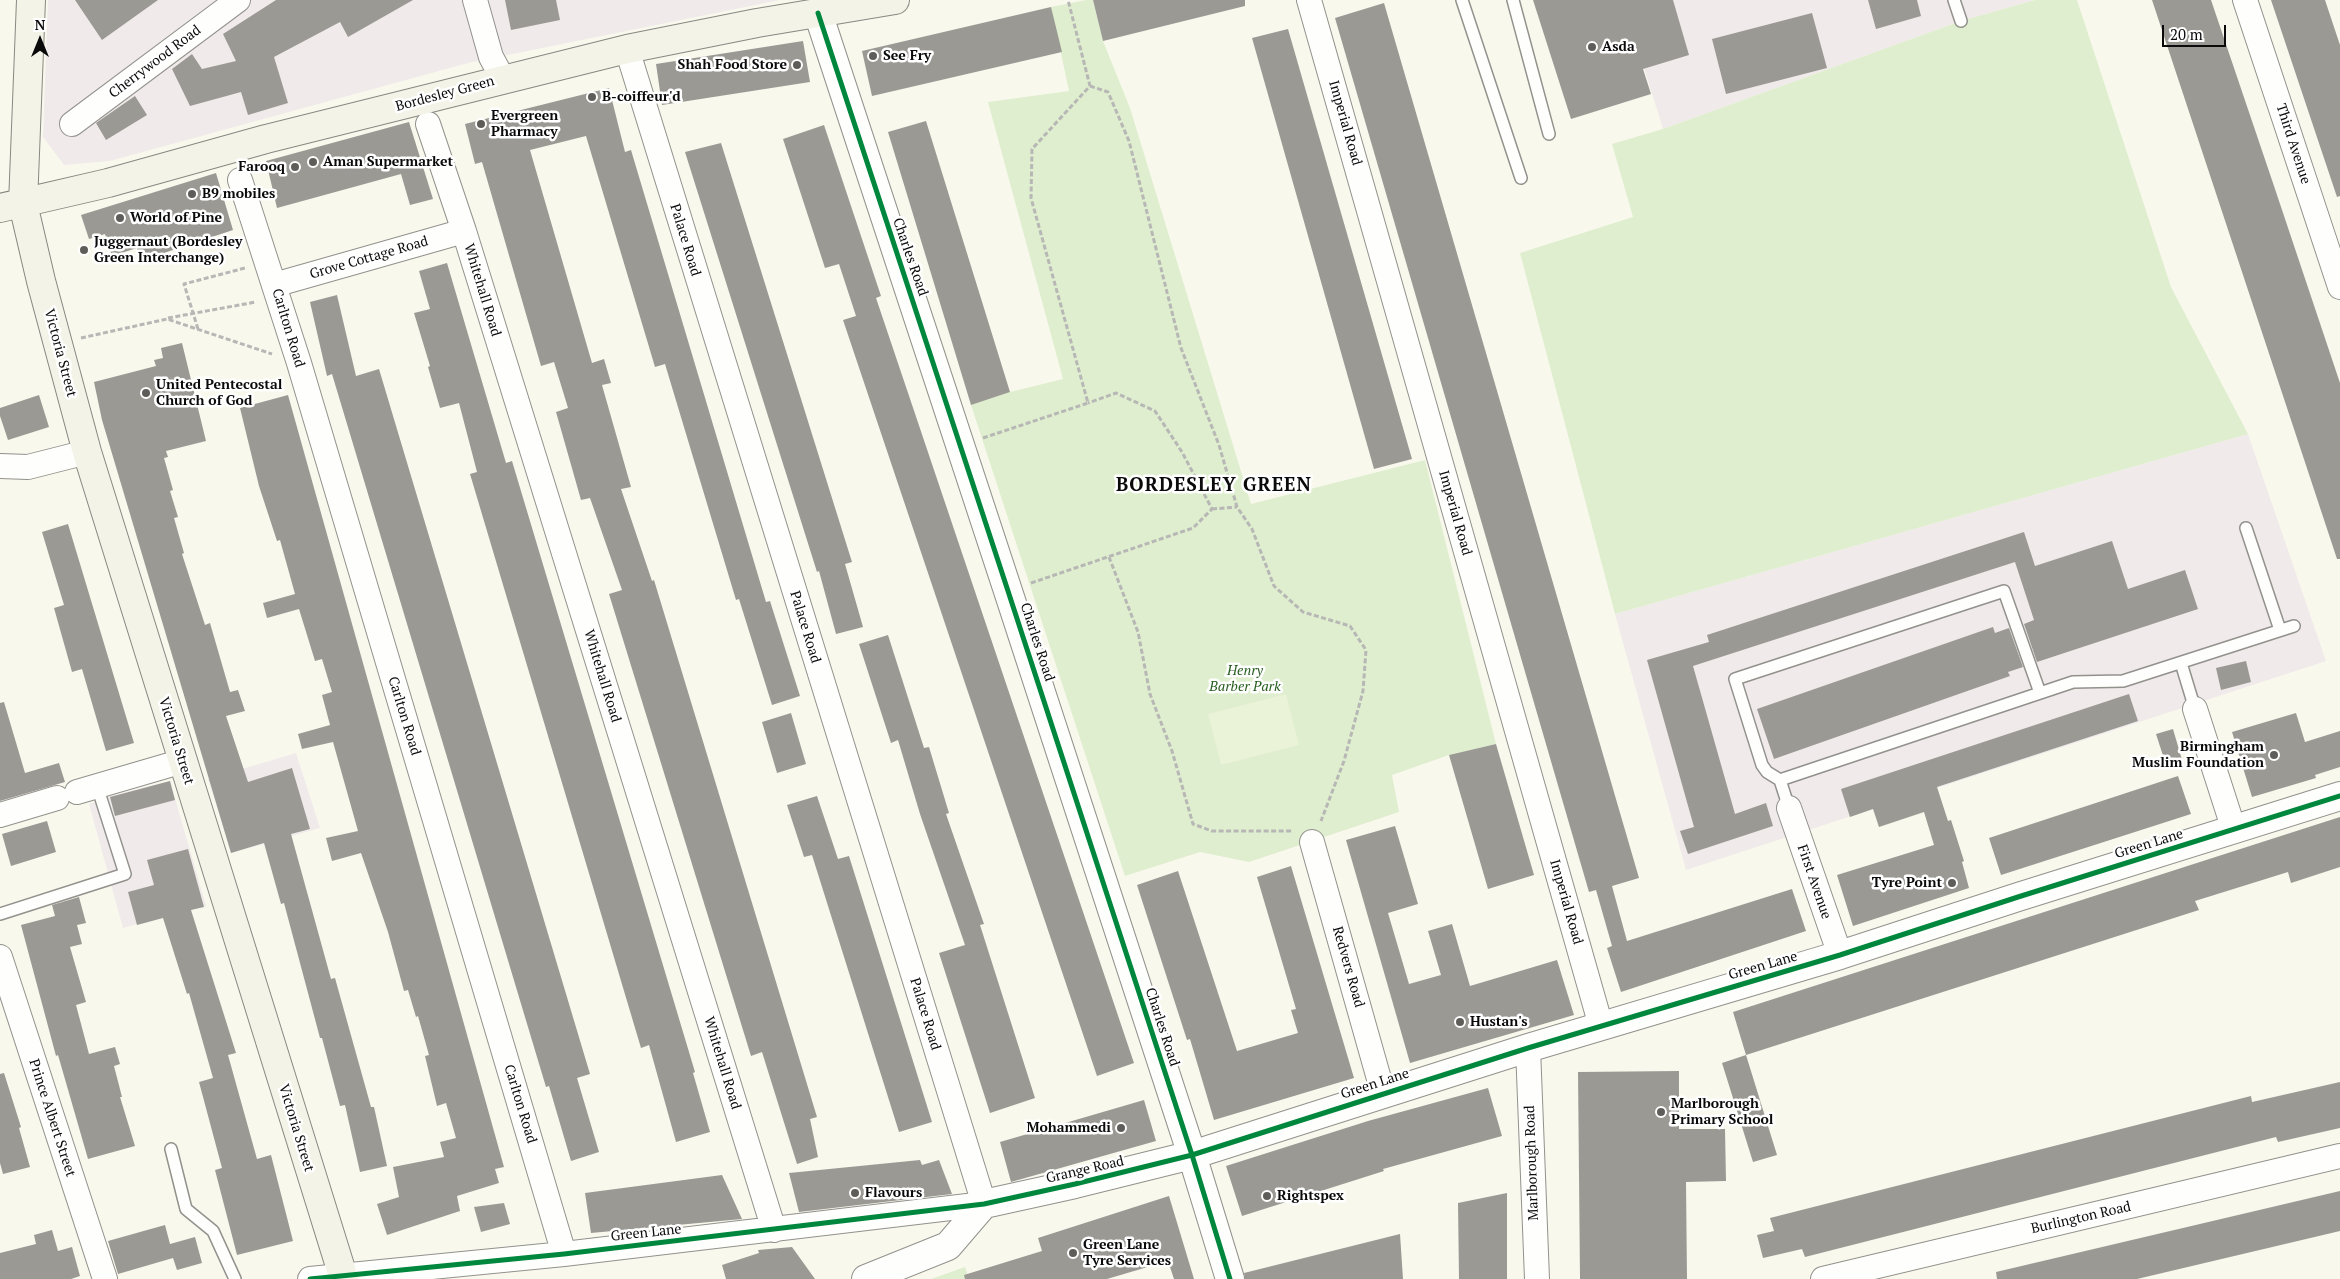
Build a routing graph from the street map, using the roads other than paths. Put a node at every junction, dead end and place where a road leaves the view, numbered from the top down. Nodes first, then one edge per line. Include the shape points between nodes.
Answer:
1 (31, 0) edge
2 (238, 0) edge
3 (475, 0) edge
4 (895, 0) edge
5 (1309, 0) edge
6 (1462, 0) edge
7 (1513, 0) edge
8 (1954, 0) edge
9 (2245, 0) edge
10 (790, 8) edge
11 (818, 13) junction
12 (1961, 21) dead end
13 (627, 49) junction
14 (503, 79) junction
15 (72, 124) dead end
16 (428, 124) dead end
17 (1549, 134) dead end
18 (1521, 178) dead end
19 (240, 180) dead end
20 (12, 206) edge
21 (464, 231) junction
22 (2340, 287) edge
23 (276, 292) junction
24 (87, 452) junction
25 (0, 466) edge
26 (2246, 528) dead end
27 (2294, 626) dead end
28 (2280, 630) junction
29 (2181, 663) junction
30 (2040, 693) junction
31 (2195, 709) joint
32 (183, 761) junction
33 (1780, 780) junction
34 (77, 792) junction
35 (2340, 796) edge
36 (1789, 808) joint
37 (0, 815) edge
38 (2234, 830) junction
39 (1312, 842) road end
40 (0, 914) edge
41 (1840, 955) junction
42 (0, 957) edge
43 (1601, 1026) junction
44 (1528, 1048) junction
45 (1383, 1093) junction
46 (171, 1149) dead end
47 (1192, 1155) junction
48 (2340, 1156) edge
49 (984, 1204) junction
50 (774, 1230) junction
51 (564, 1254) junction
52 (343, 1277) edge
53 (105, 1279) edge
54 (236, 1279) edge
55 (310, 1279) edge
56 (866, 1279) edge
57 (1230, 1279) edge
58 (1537, 1279) edge
59 (1823, 1279) edge

1 - 20 main road, Victoria Street
2 - 15 street, Cherrywood Road
3 - 14 street via 491,57
4 - 11 main road, Bordesley Green
5 - 43 street, Imperial Road
6 - 18 lane
7 - 17 lane
8 - 12 lane
9 - 22 street, Third Avenue
10 - 11 main road, Bordesley Green
10 - 13 main road, Bordesley Green
11 - 47 street, Charles Road
13 - 14 main road, Bordesley Green
13 - 49 street, Palace Road
14 - 20 main road, Bordesley Green
16 - 21 street, Whitehall Road
19 - 23 street, Carlton Road
20 - 24 main road, Victoria Street via 58,343
21 - 23 street, Grove Cottage Road
21 - 50 street, Whitehall Road
23 - 51 street, Carlton Road
24 - 25 street via 28,467
24 - 32 main road, Victoria Street
26 - 28 lane
27 - 28 lane
28 - 29 lane
29 - 30 lane via 2123,681 2073,682
29 - 31 lane
30 - 33 lane
30 - 33 lane via 2004,591 1735,680 1762,765
31 - 38 street
32 - 34 street
32 - 52 main road, Victoria Street
33 - 36 lane
34 - 37 street
34 - 40 lane via 125,874
35 - 38 street, Green Lane
36 - 41 street, First Avenue
38 - 41 street, Green Lane
39 - 45 street, Redvers Road
41 - 43 street, Green Lane
42 - 53 street, Prince Albert Street
43 - 44 street, Green Lane
44 - 45 street, Green Lane
44 - 58 street, Marlborough Road
45 - 47 street, Green Lane
46 - 54 lane via 186,1209 213,1231
47 - 49 street, Grange Road
47 - 57 street, Charles Road
48 - 59 street, Burlington Road
49 - 50 street, Green Lane
49 - 56 street via 948,1246
50 - 51 street, Green Lane
51 - 52 street, Green Lane
52 - 55 street, Green Lane

